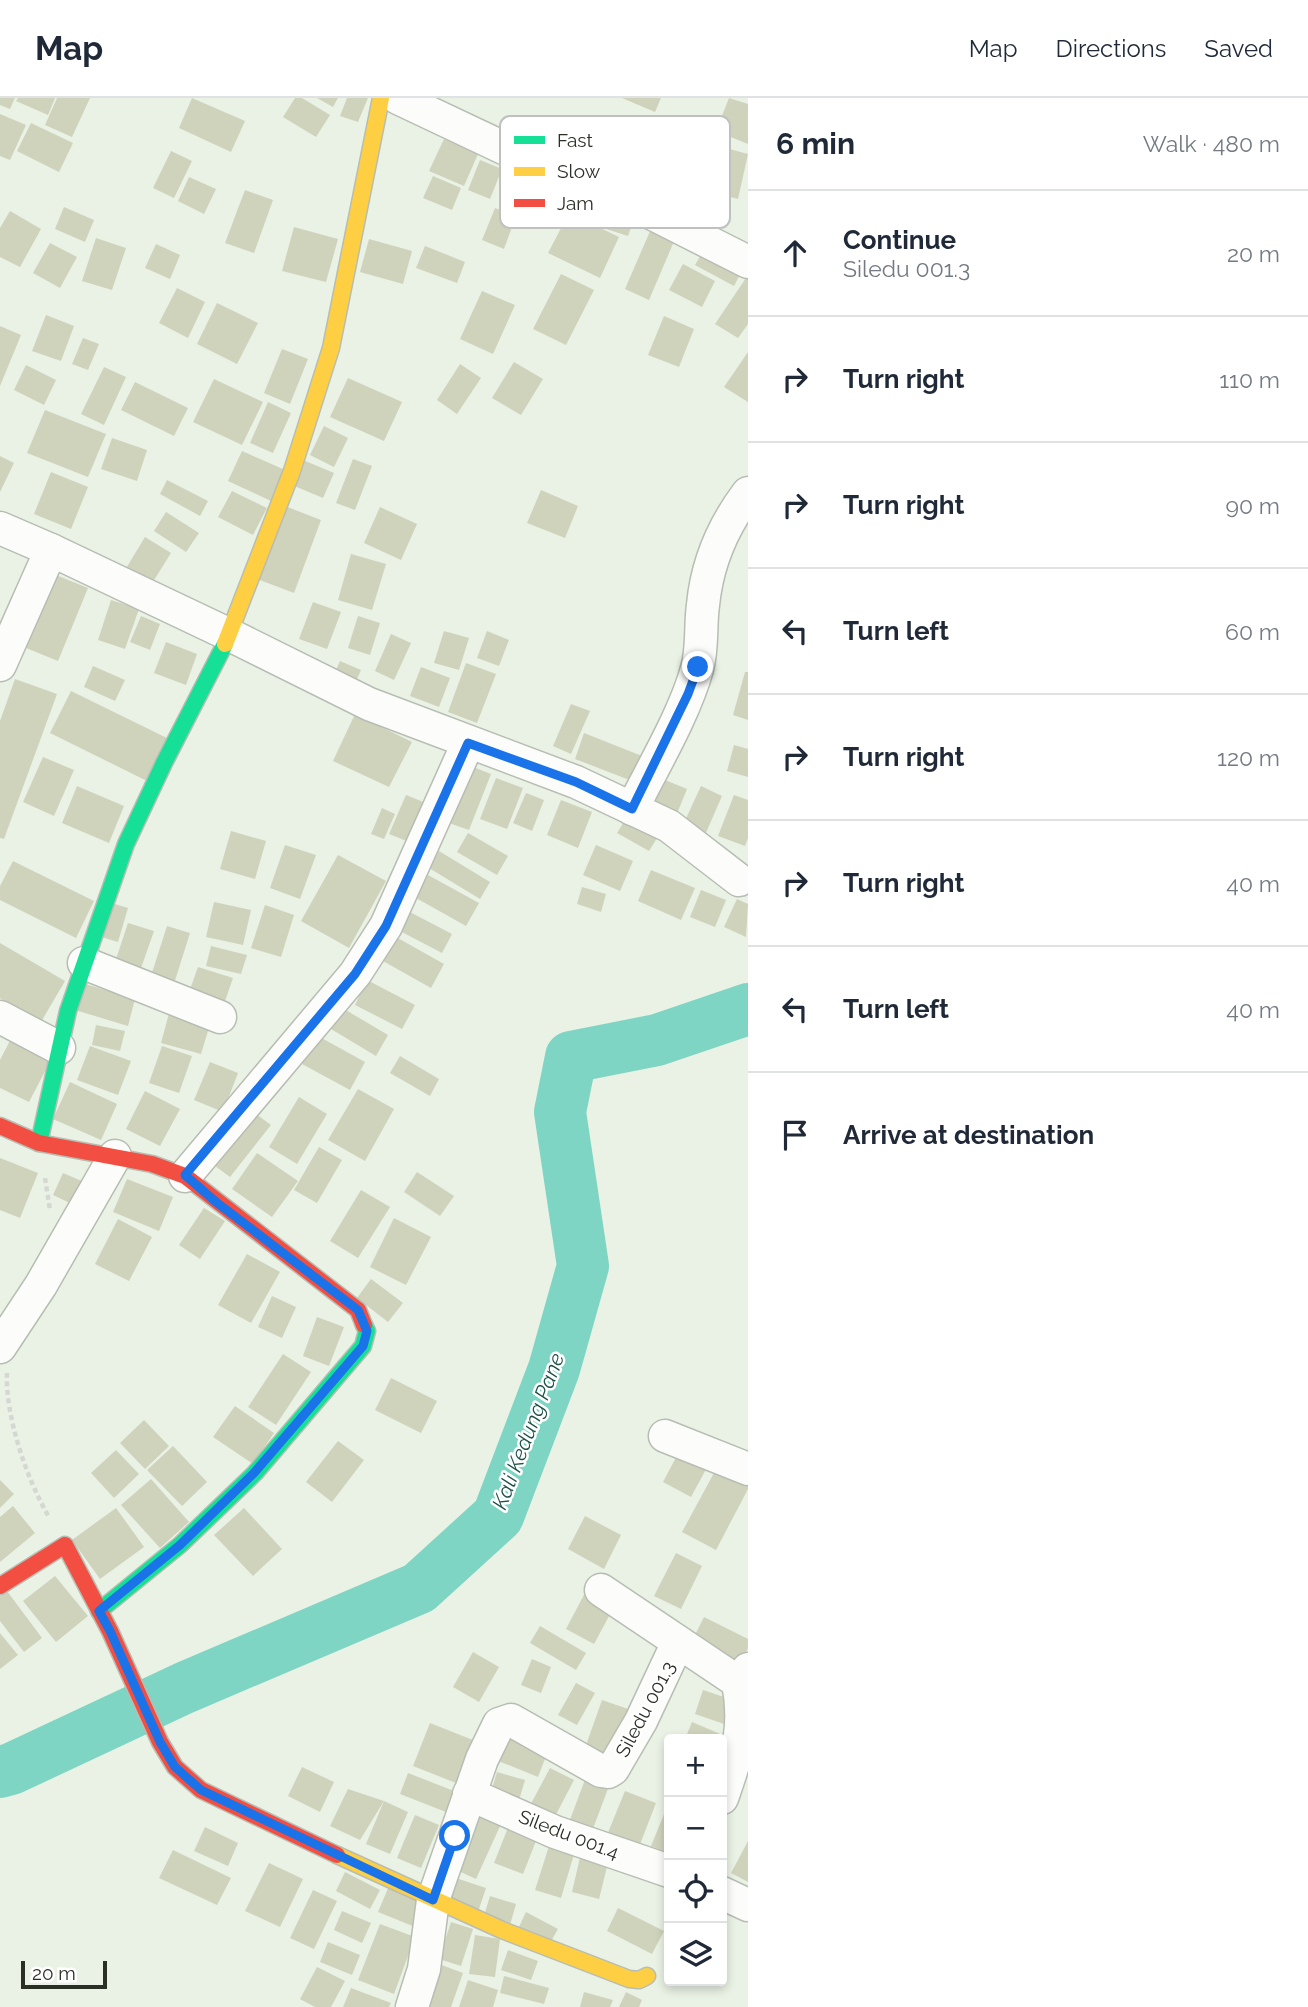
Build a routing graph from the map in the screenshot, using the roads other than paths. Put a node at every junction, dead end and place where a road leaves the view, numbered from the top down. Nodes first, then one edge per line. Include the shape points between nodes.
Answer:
1 (381, 98) edge
2 (398, 98) edge
3 (500, 146) edge
4 (681, 228) edge
5 (748, 262) edge
6 (748, 493) edge
7 (0, 528) edge
8 (51, 550) junction
9 (230, 635) junction
10 (0, 665) edge
11 (468, 743) junction
12 (632, 809) junction
13 (739, 880) dead end
14 (83, 963) junction
15 (0, 1017) edge
16 (220, 1017) dead end
17 (60, 1048) junction
18 (0, 1126) edge
19 (39, 1143) junction
20 (115, 1156) junction
21 (185, 1175) junction
22 (0, 1347) edge
23 (665, 1436) dead end
24 (748, 1469) edge
25 (0, 1586) edge
26 (601, 1590) dead end
27 (99, 1611) junction
28 (678, 1642) junction
29 (743, 1676) edge
30 (469, 1794) junction
31 (722, 1797) edge
32 (664, 1869) edge
33 (727, 1895) edge
34 (433, 1900) junction
35 (748, 1905) edge
36 (647, 1976) dead end
37 (412, 2007) edge

1 - 9 street via 331,348 292,471
2 - 3 street
4 - 5 street
6 - 12 street via 731,515 711,560 702,605 698,667
7 - 8 street
8 - 9 street
8 - 10 street
9 - 11 street via 369,704
9 - 14 street via 126,845
11 - 12 street via 576,782
11 - 21 street via 386,926 362,964
12 - 13 street via 669,826
14 - 16 street
14 - 17 street
15 - 17 street
17 - 19 street
18 - 19 street
19 - 20 street
20 - 21 street
20 - 22 street
21 - 27 street via 358,1310 367,1331 363,1346 254,1473 180,1545
23 - 24 street
25 - 27 street via 65,1545
26 - 28 street, Siledu 001.3
27 - 34 street via 160,1742 175,1767 201,1790
28 - 29 street, Siledu 001.3
28 - 30 street, Siledu 001.3 via 613,1769 601,1771 506,1720 499,1724
29 - 31 street via 740,1744
30 - 32 street, Siledu 001.4 via 555,1832
30 - 34 street, Siledu 001.3
33 - 35 street
34 - 36 street via 608,1972 639,1980
34 - 37 street, Siledu 001.3 via 424,1969

